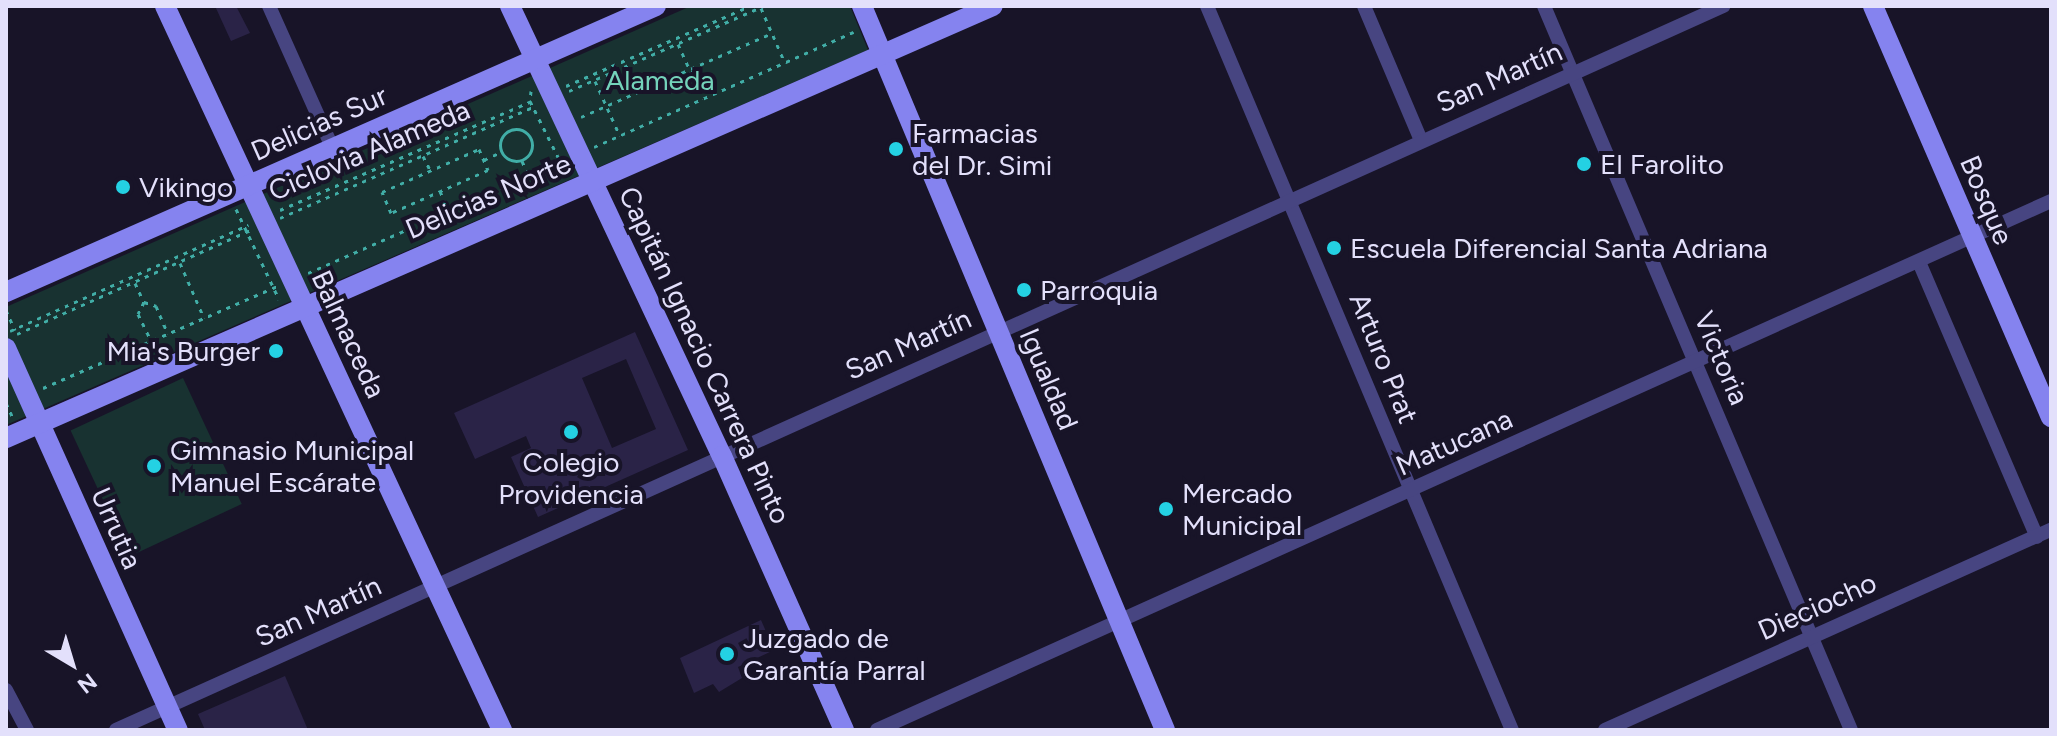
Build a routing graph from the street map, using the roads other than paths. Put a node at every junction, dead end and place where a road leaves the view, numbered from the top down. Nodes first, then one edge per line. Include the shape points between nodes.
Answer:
1 (165, 6) edge
2 (269, 6) edge
3 (510, 6) edge
4 (656, 6) edge
5 (862, 6) edge
6 (993, 6) edge
7 (1207, 6) edge
8 (1364, 6) edge
9 (1544, 6) edge
10 (1723, 6) edge
11 (1873, 6) edge
12 (883, 55) junction
13 (533, 58) junction
14 (1573, 72) junction
15 (1421, 140) junction
16 (332, 147) junction
17 (255, 182) junction
18 (584, 185) junction
19 (1292, 200) junction
20 (2051, 201) edge
21 (1973, 237) junction
22 (1919, 262) junction
23 (6, 292) edge
24 (304, 305) junction
25 (998, 332) junction
26 (11, 341) edge
27 (1696, 362) junction
28 (2051, 417) edge
29 (39, 423) junction
30 (6, 438) edge
31 (722, 456) junction
32 (1410, 490) junction
33 (2051, 530) edge
34 (2037, 537) junction
35 (435, 586) junction
36 (1119, 621) junction
37 (1811, 636) junction
38 (6, 690) edge
39 (168, 706) junction
40 (27, 730) edge
41 (116, 730) edge
42 (178, 730) edge
43 (502, 730) edge
44 (844, 730) edge
45 (877, 730) edge
46 (1165, 730) edge
47 (1512, 730) edge
48 (1605, 730) edge
49 (1851, 730) edge

1 - 17 street, Balmaceda
2 - 16 street
3 - 13 street, Capitán Ignacio Carrera Pinto
4 - 13 street, Delicias Sur
5 - 12 street, Igualdad
6 - 12 street, Delicias Norte
7 - 19 street, Arturo Prat
8 - 15 street
9 - 14 street, Victoria
10 - 14 street, San Martín
11 - 21 street, Bosque
12 - 18 street, Delicias Norte
12 - 25 street, Igualdad
13 - 16 street, Delicias Sur
13 - 18 street, Capitán Ignacio Carrera Pinto
14 - 15 street, San Martín
14 - 27 street, Victoria
15 - 19 street, San Martín
16 - 17 street, Delicias Sur
17 - 23 street, Delicias Sur
17 - 24 street, Balmaceda
18 - 24 street, Delicias Norte
18 - 31 street, Capitán Ignacio Carrera Pinto
19 - 25 street, San Martín
19 - 32 street, Arturo Prat
20 - 21 street, Matucana
21 - 22 street, Matucana
21 - 28 street, Bosque
22 - 27 street, Matucana
22 - 34 street
24 - 29 street, Delicias Norte
24 - 35 street, Balmaceda
25 - 31 street, San Martín
25 - 36 street, Igualdad
26 - 29 street, Urrutia
27 - 32 street, Matucana
27 - 37 street, Victoria
29 - 30 street, Delicias Norte
29 - 39 street, Urrutia
31 - 35 street, San Martín
31 - 44 street, Capitán Ignacio Carrera Pinto
32 - 36 street, Matucana
32 - 47 street, Arturo Prat
33 - 34 street, Dieciocho
34 - 37 street, Dieciocho
35 - 39 street, San Martín
35 - 43 street, Balmaceda
36 - 45 street, Matucana
36 - 46 street, Igualdad
37 - 48 street, Dieciocho
37 - 49 street, Victoria
38 - 40 street
39 - 41 street, San Martín
39 - 42 street, Urrutia

